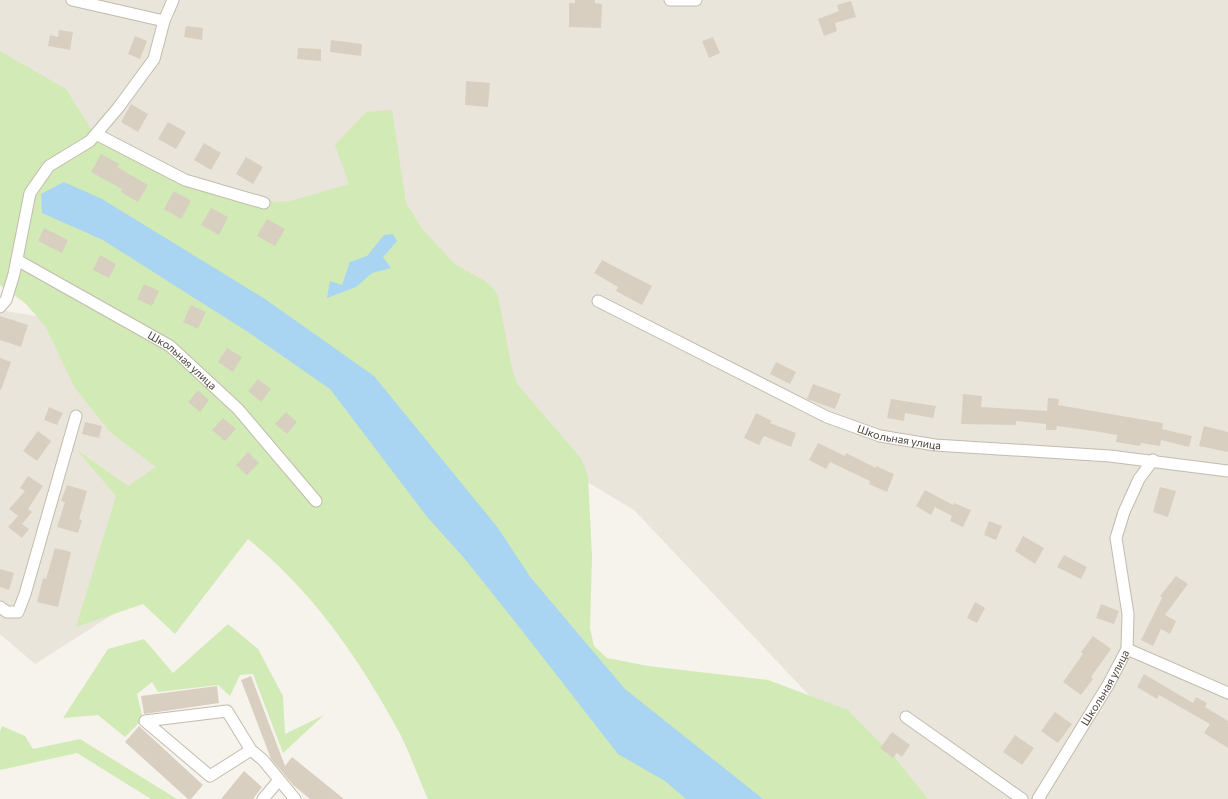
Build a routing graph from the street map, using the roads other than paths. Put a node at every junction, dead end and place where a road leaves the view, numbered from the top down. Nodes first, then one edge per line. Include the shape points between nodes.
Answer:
1 (72, 0) edge
2 (173, 0) edge
3 (670, 0) edge
4 (696, 0) edge
5 (164, 21) junction
6 (96, 134) junction
7 (264, 203) dead end
8 (17, 260) junction
9 (598, 301) dead end
10 (0, 307) edge
11 (76, 416) dead end
12 (1153, 460) junction
13 (1228, 471) edge
14 (316, 501) dead end
15 (0, 607) edge
16 (1127, 649) junction
17 (1228, 693) edge
18 (906, 717) dead end
19 (250, 750) junction
20 (279, 780) junction
21 (263, 799) edge
22 (295, 799) edge
23 (1022, 799) edge
24 (1038, 799) edge

1 - 5 street
2 - 5 street
3 - 4 street
5 - 6 street via 154,59
6 - 7 street via 185,180
6 - 8 street via 90,141 49,166 30,193
8 - 10 street via 6,300
8 - 14 street, Школьная улица via 170,346 238,409
9 - 12 street, Школьная улица via 827,418 880,436 935,444
11 - 15 street via 26,594 18,612 8,612
12 - 13 street, Школьная улица
12 - 16 street via 1139,479 1116,538 1128,614
16 - 17 street, Школьная улица
16 - 24 street, Школьная улица
18 - 23 street
19 - 19 street via 210,776 145,721 227,711
19 - 20 street via 263,760
20 - 21 street
20 - 22 street

